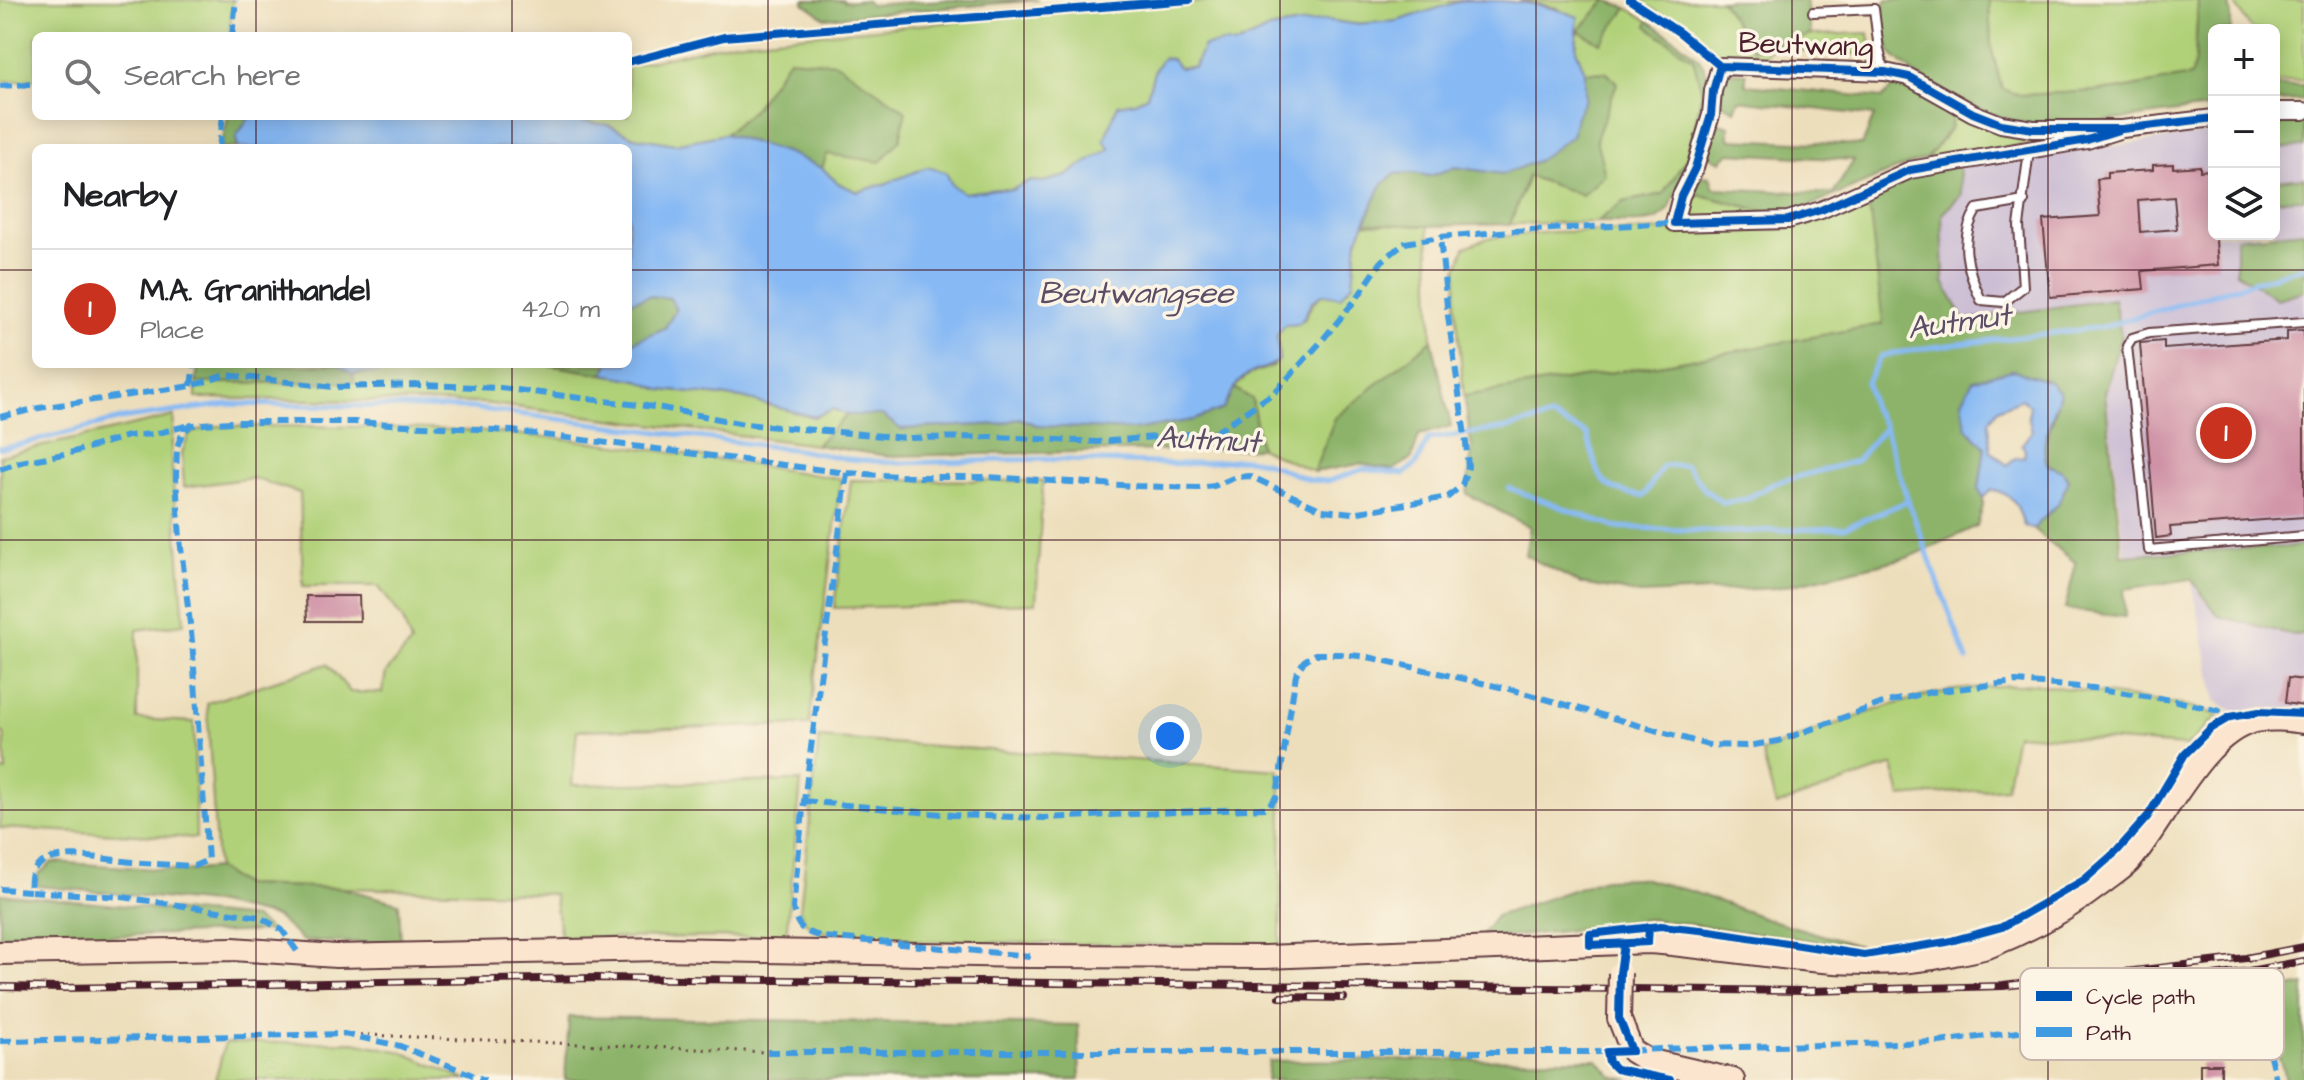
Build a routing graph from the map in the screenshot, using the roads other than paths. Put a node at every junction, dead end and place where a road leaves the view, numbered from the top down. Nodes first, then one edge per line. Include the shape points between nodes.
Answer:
1 (1813, 12) dead end
2 (1885, 72) junction
3 (2280, 111) edge
4 (2304, 111) edge
5 (2208, 119) edge
6 (2122, 129) junction
7 (2029, 151) junction
8 (2024, 201) junction
9 (2304, 322) edge
10 (2304, 536) edge
11 (2304, 722) edge
12 (1624, 944) junction
13 (0, 953) edge
14 (1733, 1080) edge

1 - 2 lane via 1874,9
2 - 6 street, Beutwang via 1909,77 2001,124
2 - 7 street, Beutwang via 1720,66 1711,115 1674,223 1788,220 1910,170
3 - 4 street
5 - 6 street, Beutwang
6 - 7 street, Beutwang
7 - 8 lane
8 - 8 lane via 2019,226 2023,287 2004,302 1981,300 1970,276 1968,223 1977,209
9 - 10 lane via 2149,333 2132,338 2127,346 2149,550
11 - 12 street via 2253,721 2221,738 2128,864 2047,921 1986,947 1922,962 1849,964 1702,946
12 - 13 street via 1265,957 661,949 336,956 233,949
12 - 14 street, bridge via 1619,1018 1632,1051 1647,1060

